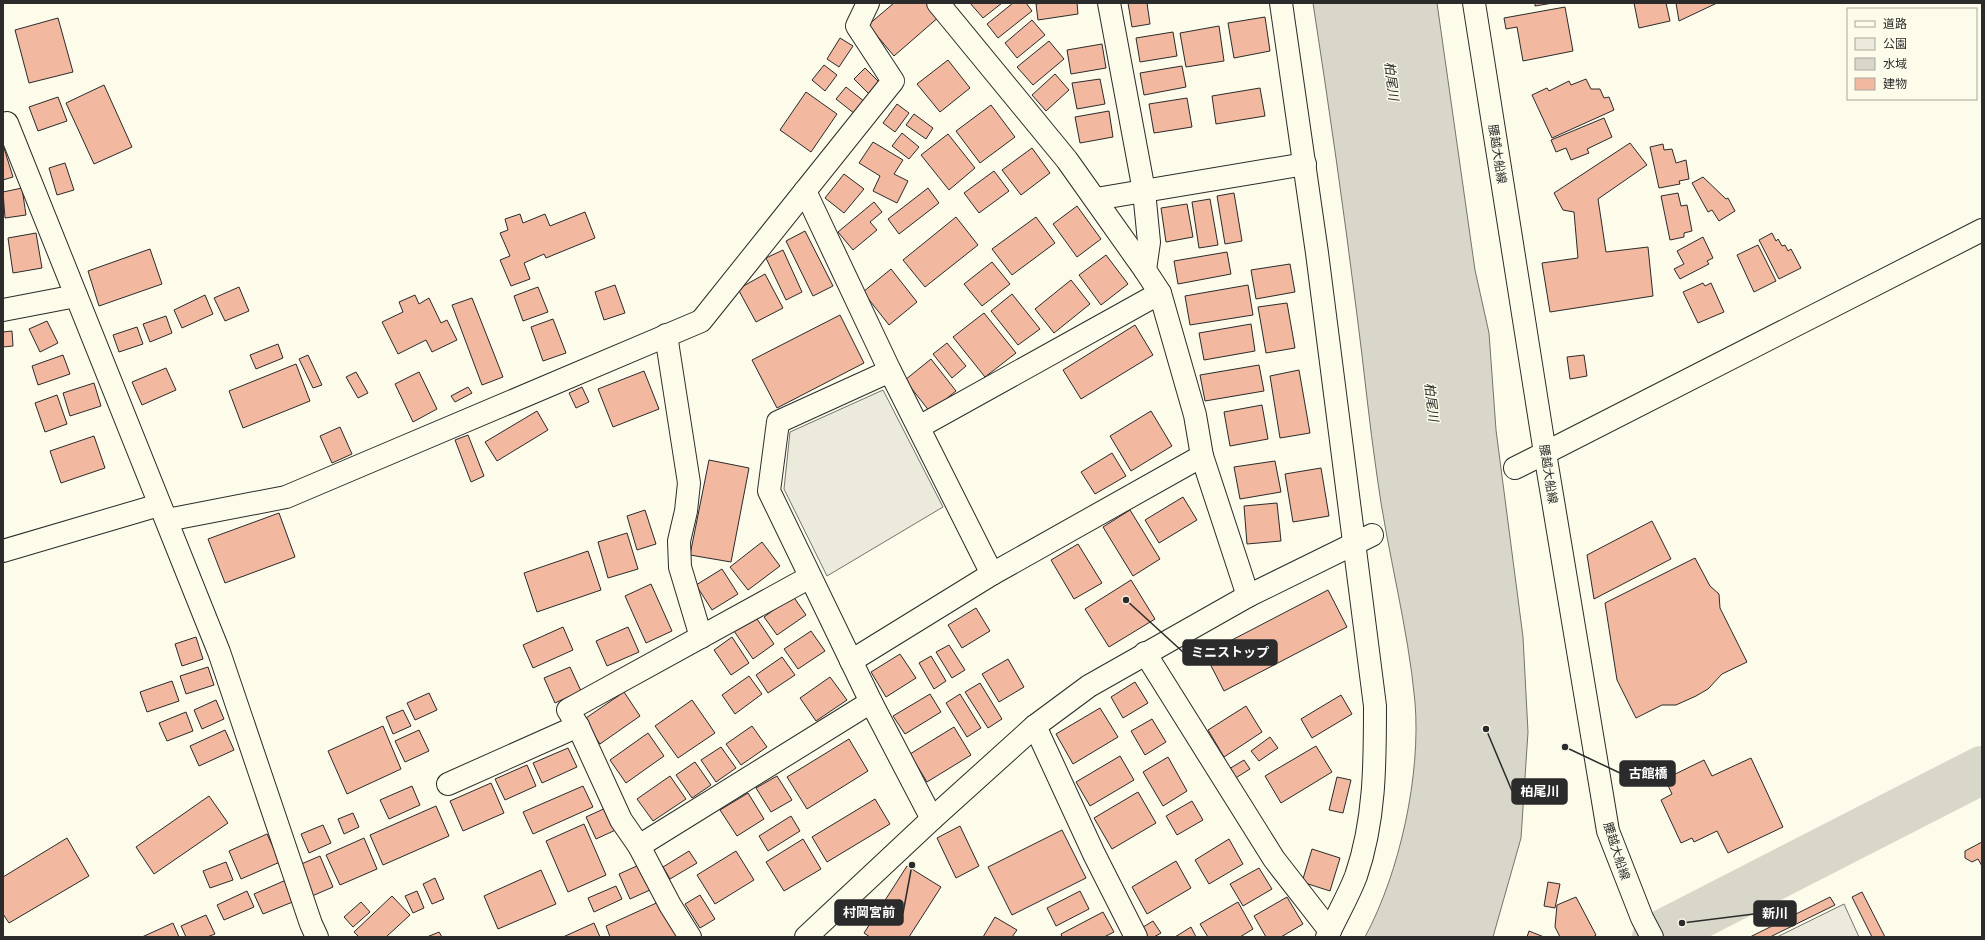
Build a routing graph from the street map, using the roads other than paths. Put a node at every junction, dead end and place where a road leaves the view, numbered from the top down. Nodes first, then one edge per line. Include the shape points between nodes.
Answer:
1 (868, 3) edge
2 (938, 3) edge
3 (1109, 3) edge
4 (1281, 3) edge
5 (1474, 3) edge
6 (8, 123) dead end
7 (1305, 164) junction
8 (805, 191) junction
9 (1144, 191) junction
10 (1096, 198) junction
11 (1982, 230) edge
12 (1145, 270) junction
13 (1160, 293) junction
14 (76, 296) junction
15 (3, 310) edge
16 (666, 335) junction
17 (890, 371) junction
18 (919, 428) junction
19 (1545, 453) junction
20 (1202, 456) junction
21 (1515, 468) dead end
22 (163, 512) junction
23 (1364, 539) junction
24 (3, 551) edge
25 (992, 574) junction
26 (810, 577) junction
27 (1248, 596) junction
28 (702, 637) junction
29 (1145, 653) junction
30 (851, 661) junction
31 (871, 702) junction
32 (578, 726) junction
33 (1035, 726) junction
34 (448, 784) dead end
35 (932, 819) junction
36 (639, 846) junction
37 (1647, 928) edge
38 (1328, 934) edge
39 (317, 937) edge
40 (690, 937) edge
41 (806, 937) edge
42 (1136, 937) edge

1 - 8 street via 857,26 893,80
2 - 10 street
3 - 9 street
4 - 7 street
5 - 19 street, 腰越大船線
6 - 14 street
7 - 9 street
7 - 23 street
8 - 16 street via 701,321
8 - 17 street
9 - 10 street
9 - 12 street via 1149,242
10 - 12 street
11 - 19 street
12 - 13 street
13 - 18 street
13 - 20 street via 1195,415
14 - 15 street
14 - 22 street
16 - 22 street via 286,497
16 - 28 street via 690,483 679,541 680,567
17 - 18 street
17 - 26 street via 778,422 769,491
18 - 25 street
19 - 21 street
19 - 37 street, 腰越大船線 via 1608,831
20 - 25 street
20 - 27 street
22 - 24 street
22 - 39 street via 219,652
23 - 27 street
23 - 38 street via 1375,706 1375,776 1369,823 1356,876
25 - 30 street
26 - 28 street
26 - 30 street
27 - 29 street
28 - 32 street via 568,710
29 - 33 street via 1090,686
29 - 38 street via 1274,859
30 - 31 street
31 - 35 street
31 - 36 street
32 - 34 street
32 - 36 street via 621,820
33 - 35 street
33 - 42 street via 1094,854
35 - 41 street
36 - 40 street

